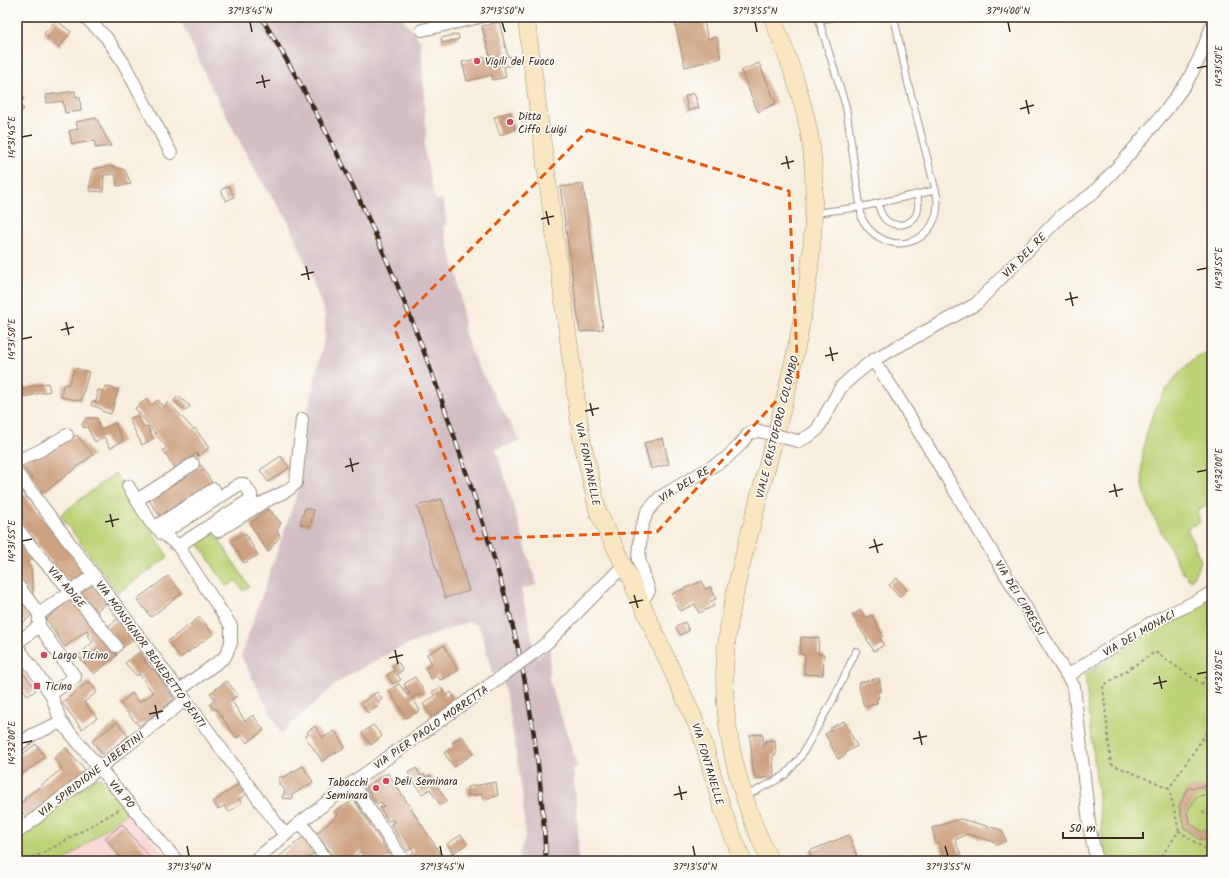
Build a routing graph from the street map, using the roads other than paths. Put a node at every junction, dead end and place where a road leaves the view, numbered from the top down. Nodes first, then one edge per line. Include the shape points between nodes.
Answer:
1 (85, 17) edge
2 (480, 17) edge
3 (526, 17) edge
4 (772, 17) edge
5 (834, 17) edge
6 (894, 17) edge
7 (819, 19) edge
8 (1212, 26) edge
9 (422, 30) dead end
10 (171, 153) dead end
11 (936, 190) junction
12 (917, 195) junction
13 (878, 203) junction
14 (861, 207) junction
15 (814, 213) junction
16 (873, 360) junction
17 (302, 419) dead end
18 (67, 435) dead end
19 (17, 460) edge
20 (193, 464) dead end
21 (17, 473) edge
22 (128, 486) dead end
23 (214, 489) dead end
24 (137, 500) junction
25 (213, 524) junction
26 (17, 528) edge
27 (159, 530) junction
28 (178, 546) junction
29 (624, 565) junction
30 (94, 575) junction
31 (17, 584) edge
32 (72, 592) junction
33 (1212, 592) edge
34 (641, 602) junction
35 (39, 620) junction
36 (17, 645) edge
37 (116, 646) dead end
38 (856, 651) dead end
39 (1068, 676) junction
40 (182, 696) junction
41 (53, 700) junction
42 (61, 722) junction
43 (17, 746) edge
44 (99, 768) junction
45 (352, 783) junction
46 (744, 797) junction
47 (301, 822) junction
48 (17, 833) edge
49 (285, 835) junction
50 (758, 836) junction
51 (177, 861) edge
52 (254, 861) edge
53 (327, 861) edge
54 (404, 861) edge
55 (743, 861) edge
56 (764, 861) edge
57 (770, 861) edge
58 (1097, 861) edge

1 - 10 street via 106,37 123,62
2 - 9 street
3 - 29 main road, VIA FONTANELLE via 581,435 598,512
4 - 15 main road, VIALE CRISTOFORO COLOMBO via 803,109 813,161
5 - 7 lane
6 - 11 lane
7 - 14 lane via 846,107
8 - 16 street, VIA DEL RE via 1187,82 1125,160 1092,194 1062,215 976,304
11 - 12 lane
11 - 14 lane via 938,212 932,226 921,237 906,243 891,243 877,237 862,220
12 - 13 lane
12 - 13 lane via 918,208 913,220 901,225 885,219
13 - 14 lane
14 - 15 lane
15 - 46 main road, VIALE CRISTOFORO COLOMBO via 810,271 802,322 788,389 740,570 729,624 725,702 734,761
16 - 34 street, VIA DEL RE, bridge via 841,387 817,430 809,436 798,441 759,431 749,433 740,446 725,459 660,497 647,512 641,529 640,559 649,591
16 - 39 street, VIA DEI CIPRESSI
17 - 25 street via 296,482 288,490 218,531
18 - 19 street
20 - 24 street
21 - 30 street, VIA MONSIGNOR BENEDETTO DENTI
22 - 24 street, VIA SPIRIDIONE LIBERTINI
23 - 27 street
24 - 27 street, VIA SPIRIDIONE LIBERTINI via 151,524
25 - 27 street via 251,499 251,494 244,484
25 - 28 street
26 - 32 street, VIA ADIGE
27 - 28 street, VIA SPIRIDIONE LIBERTINI
28 - 40 street, VIA SPIRIDIONE LIBERTINI via 231,626 232,634 225,657
29 - 34 main road, VIA FONTANELLE
29 - 45 street, VIA PIER PAOLO MORRETTA, bridge via 548,642
30 - 32 street
30 - 40 street, VIA MONSIGNOR BENEDETTO DENTI
31 - 35 street
32 - 35 street
32 - 37 street, VIA ADIGE
33 - 39 street, VIA DEI MONACI via 1153,622
34 - 55 main road, VIA FONTANELLE via 701,734 723,811
35 - 36 street
35 - 41 street via 75,677
36 - 41 street, VIA PO
38 - 46 lane via 834,698 800,758 775,782
39 - 58 street, VIA DEI CIPRESSI via 1074,687 1090,831
40 - 44 street, VIA SPIRIDIONE LIBERTINI
40 - 49 street, VIA MONSIGNOR BENEDETTO DENTI
41 - 42 street, VIA PO
42 - 43 street via 32,735
42 - 44 street, VIA PO
44 - 48 street, VIA SPIRIDIONE LIBERTINI
44 - 51 street, VIA PO
45 - 47 street, VIA PIER PAOLO MORRETTA
45 - 54 street
46 - 50 main road, VIALE CRISTOFORO COLOMBO
47 - 49 street, VIA PIER PAOLO MORRETTA
47 - 53 street
49 - 52 street, VIA PIER PAOLO MORRETTA
50 - 56 main road
50 - 57 main road

